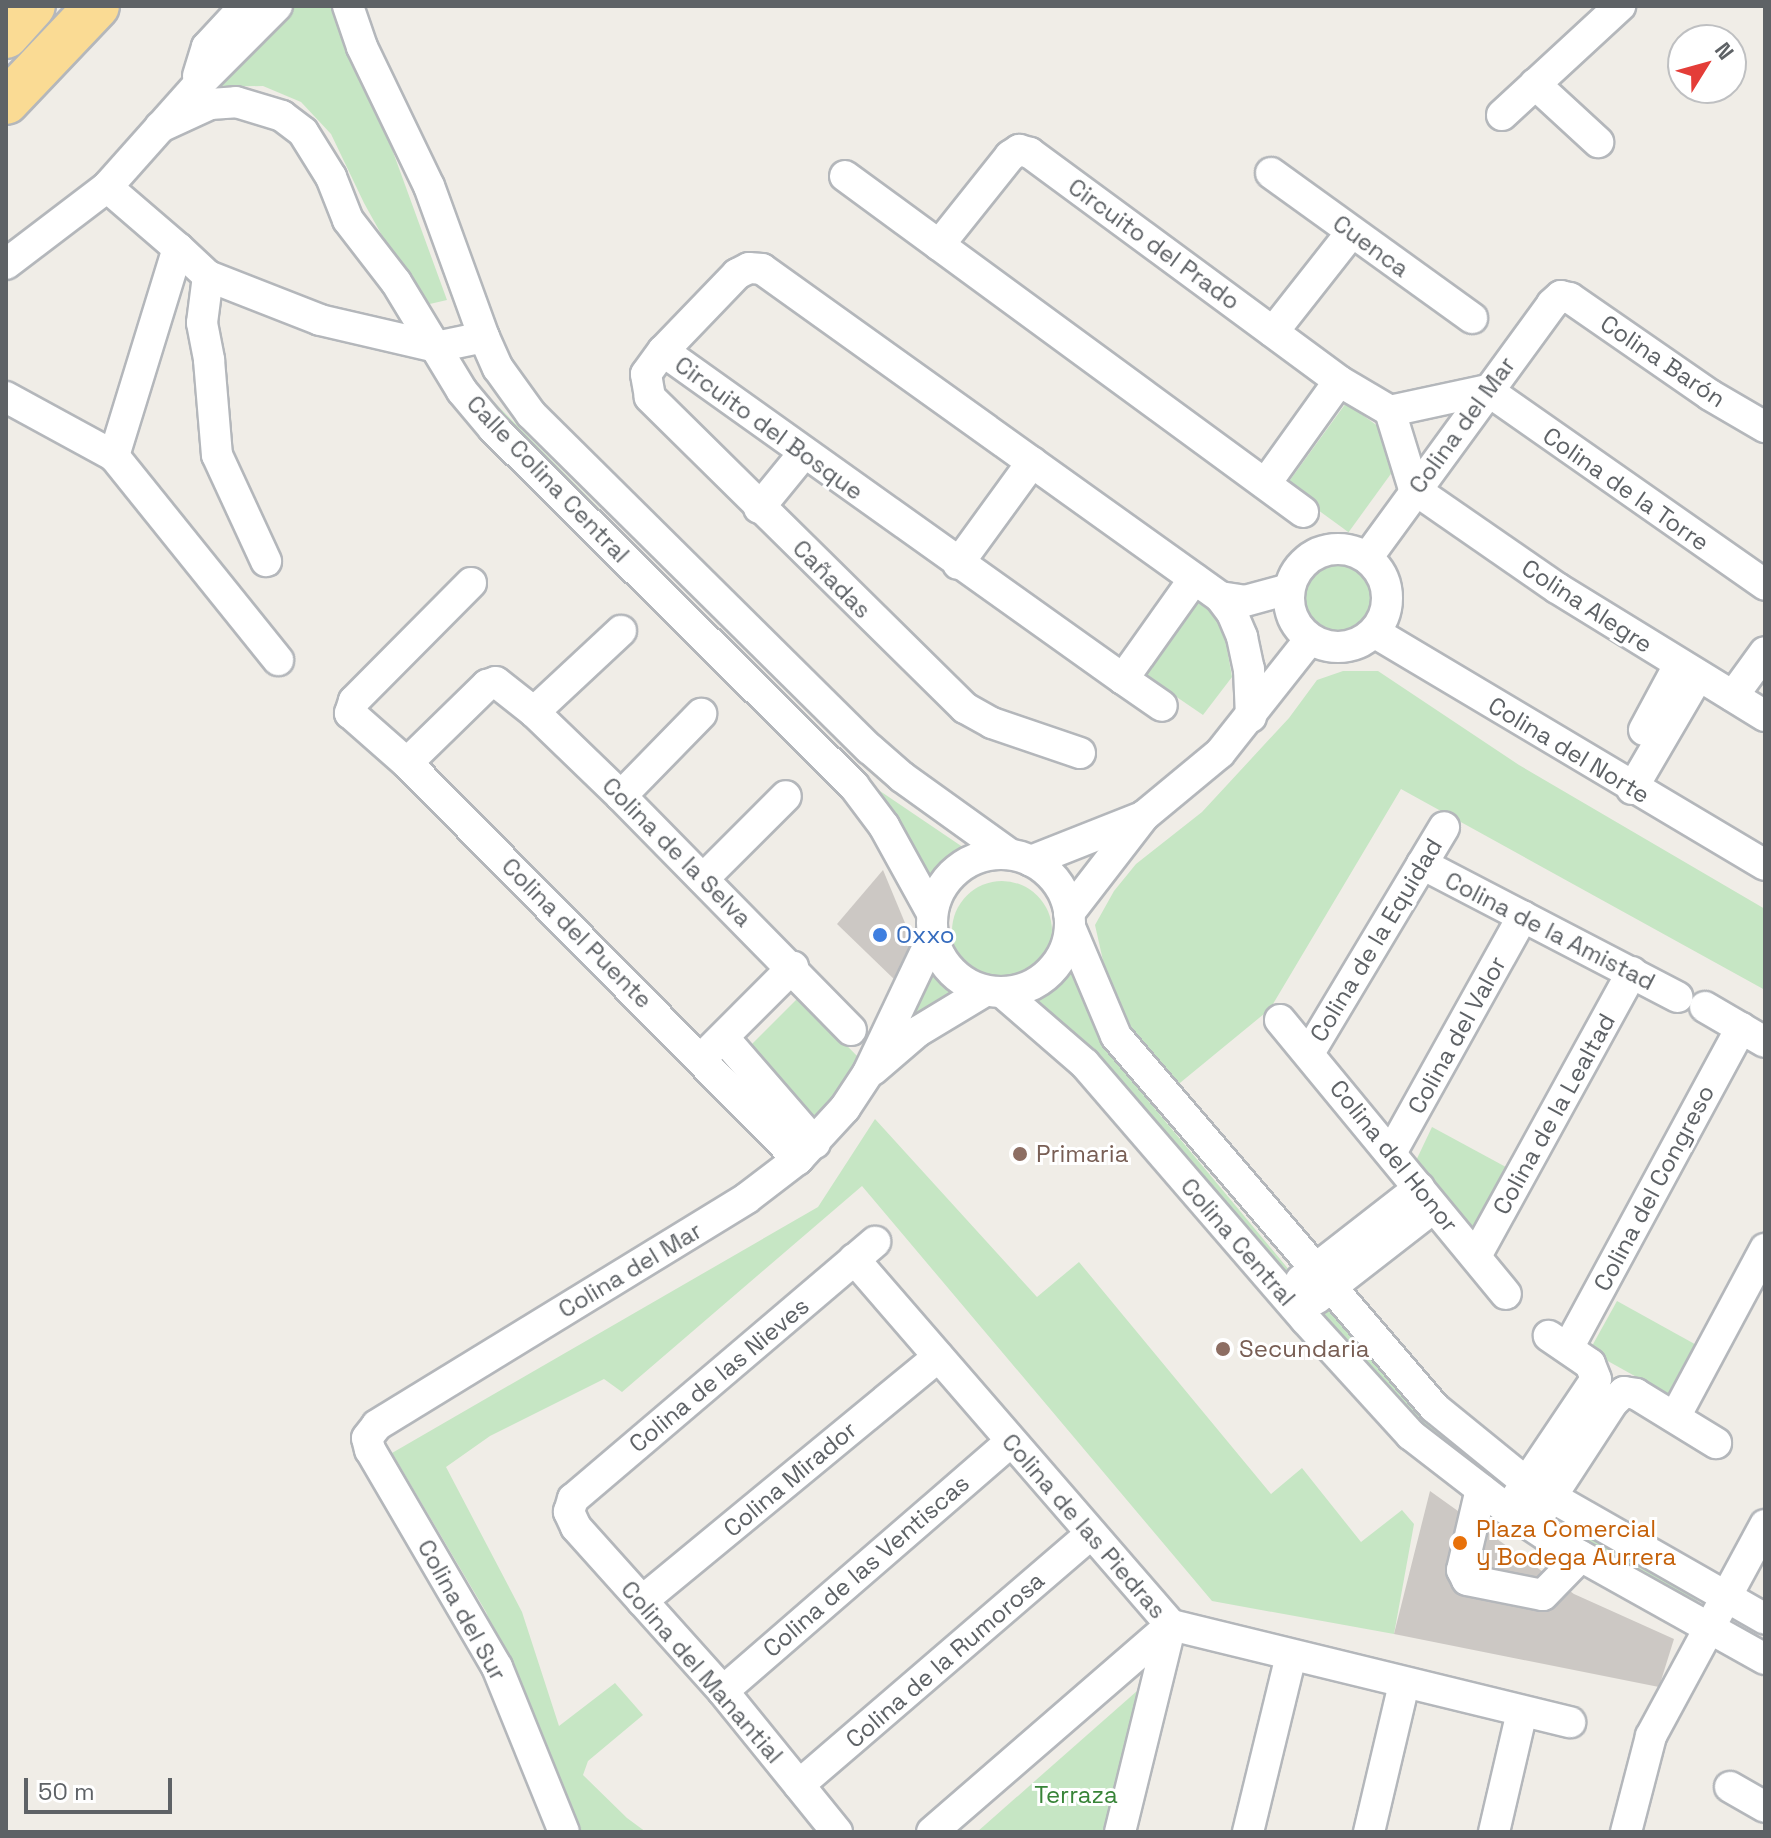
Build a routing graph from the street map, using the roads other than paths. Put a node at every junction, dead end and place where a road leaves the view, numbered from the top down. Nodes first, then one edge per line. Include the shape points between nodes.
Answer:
1 (33, 6) edge
2 (97, 6) edge
3 (245, 6) edge
4 (277, 6) edge
5 (348, 6) edge
6 (1620, 6) edge
7 (6, 36) edge
8 (1535, 84) junction
9 (197, 86) junction
10 (6, 102) edge
11 (1502, 115) dead end
12 (160, 127) junction
13 (1598, 142) dead end
14 (1271, 173) dead end
15 (845, 176) dead end
16 (107, 187) junction
17 (1351, 233) junction
18 (939, 245) junction
19 (178, 248) junction
20 (6, 264) edge
21 (208, 276) junction
22 (1561, 296) joint
23 (1472, 318) dead end
24 (1273, 332) junction
25 (484, 337) junction
26 (436, 347) junction
27 (663, 351) junction
28 (1339, 381) junction
29 (1487, 390) junction
30 (6, 397) edge
31 (1390, 411) junction
32 (1765, 427) edge
33 (804, 453) junction
34 (114, 456) junction
35 (1032, 462) junction
36 (1266, 483) junction
37 (1414, 489) junction
38 (759, 508) junction
39 (1303, 512) dead end
40 (1367, 558) junction
41 (266, 561) dead end
42 (958, 564) junction
43 (1194, 579) junction
44 (471, 583) dead end
45 (1765, 585) edge
46 (1289, 589) junction
47 (1220, 597) junction
48 (621, 631) dead end
49 (1374, 632) junction
50 (1310, 639) junction
51 (1765, 652) edge
52 (278, 660) dead end
53 (1689, 671) junction
54 (1123, 679) junction
55 (1733, 696) junction
56 (1162, 706) dead end
57 (534, 712) junction
58 (701, 714) dead end
59 (1765, 716) edge
60 (1251, 717) junction
61 (1080, 753) dead end
62 (407, 763) junction
63 (1625, 784) junction
64 (621, 796) junction
65 (786, 796) dead end
66 (1144, 816) junction
67 (1444, 827) dead end
68 (1020, 858) junction
69 (1422, 864) junction
70 (1765, 865) edge
71 (703, 879) junction
72 (1523, 916) junction
73 (1070, 920) junction
74 (933, 925) junction
75 (793, 967) junction
76 (1632, 972) junction
77 (994, 992) junction
78 (1280, 1020) dead end
79 (851, 1030) dead end
80 (1753, 1035) edge
81 (724, 1038) junction
82 (1309, 1053) junction
83 (702, 1058) junction
84 (868, 1073) junction
85 (806, 1151) junction
86 (1391, 1153) junction
87 (1426, 1198) junction
88 (1765, 1249) edge
89 (865, 1250) joint
90 (1476, 1256) junction
91 (1324, 1280) junction
92 (1506, 1294) dead end
93 (1290, 1301) junction
94 (938, 1357) junction
95 (1675, 1417) junction
96 (367, 1438) joint
97 (1010, 1442) junction
98 (1716, 1443) dead end
99 (1481, 1489) junction
100 (1538, 1490) junction
101 (569, 1512) joint
102 (1520, 1518) junction
103 (1765, 1525) edge
104 (1090, 1535) junction
105 (1581, 1556) junction
106 (1725, 1598) junction
107 (642, 1601) junction
108 (1765, 1619) edge
109 (1171, 1625) junction
110 (1709, 1630) junction
111 (1291, 1656) junction
112 (1765, 1659) edge
113 (1404, 1684) junction
114 (723, 1691) junction
115 (1522, 1712) junction
116 (1570, 1722) dead end
117 (799, 1785) junction
118 (1730, 1787) dead end
119 (1765, 1807) edge
120 (1765, 1818) edge
121 (564, 1832) edge
122 (837, 1832) edge
123 (932, 1832) edge
124 (1120, 1832) edge
125 (1248, 1832) edge
126 (1369, 1832) edge
127 (1494, 1832) edge
128 (1626, 1832) edge
129 (1762, 1832) edge

1 - 7 highway
2 - 10 highway
3 - 9 street via 207,47
4 - 9 street
5 - 25 street, Calle Colina Central via 362,47 429,186
6 - 8 street
8 - 11 street
8 - 13 street
9 - 12 street
12 - 16 street
12 - 26 street, Calle Colina Central via 210,104 236,102 282,116 303,132 348,220 396,282
14 - 17 street, Cuenca
15 - 18 street
16 - 19 street
16 - 20 street
17 - 23 street, Cuenca
17 - 24 street
18 - 24 street, Circuito del Prado via 1019,150
18 - 36 street
19 - 21 street
19 - 34 street
21 - 26 street via 320,320
21 - 41 street via 202,323 217,455
22 - 29 street, Colina del Mar
22 - 32 street, Colina Barón
24 - 28 street, Circuito del Prado
25 - 26 street
25 - 68 street, Calle Colina Central via 498,368 531,414 859,738 902,777
26 - 74 street, Calle Colina Central via 462,391 493,428 854,786 884,826
27 - 33 street, Circuito del Bosque
27 - 35 street, Circuito del Bosque via 737,274 762,269
27 - 38 street, Cañadas via 646,374 650,397
28 - 31 street, Circuito del Prado
28 - 36 street
29 - 31 street
29 - 37 street, Colina del Mar
29 - 45 street, Colina de la Torre
30 - 34 street
31 - 37 street
33 - 38 street
33 - 42 street, Circuito del Bosque
34 - 52 street
35 - 42 street
35 - 43 street, Circuito del Bosque
36 - 39 street
37 - 40 street, Colina del Mar
37 - 53 street, Colina Alegre
38 - 61 street, Cañadas via 965,708 992,723
40 - 46 street via 1340,549 1313,555 1301,564
40 - 49 street via 1387,593 1382,621
42 - 54 street, Circuito del Bosque
43 - 47 street, Circuito del Bosque
43 - 54 street
44 - 62 street, Colina del Puente via 354,701 350,713
46 - 47 street via 1245,601
46 - 50 street via 1292,617
47 - 60 street, Circuito del Bosque via 1242,637
48 - 57 street
49 - 50 street via 1351,647
49 - 63 street, Colina del Norte
50 - 60 street
51 - 55 street
53 - 55 street, Colina Alegre
53 - 63 street
54 - 56 street, Circuito del Bosque
55 - 59 street, Colina Alegre
57 - 62 street, Colina de la Selva via 496,682 487,685
57 - 64 street, Colina de la Selva
58 - 64 street
60 - 66 street via 1220,753
62 - 83 street, Colina del Puente
63 - 70 street, Colina del Norte
64 - 71 street, Colina de la Selva
65 - 71 street
66 - 68 street
66 - 73 street
67 - 69 street, Colina de la Equidad
68 - 73 street via 1049,873 1062,891
68 - 74 street via 988,855 968,862 945,884
69 - 72 street, Colina de la Amistad
69 - 82 street, Colina de la Equidad
71 - 75 street, Colina de la Selva
72 - 76 street, Colina de la Amistad
72 - 86 street, Colina del Valor
73 - 77 street via 1061,956 1042,980 1024,989
73 - 91 street, Colina Central via 1116,1036
74 - 77 street via 943,961 961,980
74 - 84 street, Colina del Mar
75 - 79 street, Colina de la Selva
75 - 81 street
76 - 80 street, Colina de la Amistad
76 - 90 street, Colina de la Lealtad
77 - 84 street, Colina del Mar via 917,1032
77 - 93 street, Colina Central via 1085,1064
78 - 82 street, Colina del Honor
80 - 100 street, Colina del Congreso via 1558,1342 1596,1374
81 - 83 street
81 - 85 street
82 - 86 street, Colina del Honor
83 - 85 street, Colina del Puente
84 - 85 street, Colina del Mar
85 - 96 street, Colina del Mar via 747,1198 377,1425
86 - 87 street, Colina del Honor
87 - 90 street, Colina del Honor
87 - 91 street
88 - 95 street
89 - 94 street, Colina de las Piedras
89 - 101 street, Colina de las Nieves via 573,1499
90 - 92 street, Colina del Honor
91 - 93 street
91 - 100 street, Colina Central via 1435,1408
93 - 99 street, Colina Central via 1411,1435
94 - 97 street, Colina de las Piedras
94 - 107 street, Colina Mirador
95 - 98 street
95 - 100 street via 1624,1392
96 - 121 street, Colina del Sur via 497,1667
97 - 104 street, Colina de las Piedras
97 - 114 street, Colina de las Ventiscas
99 - 102 street, Colina Central
99 - 105 street via 1462,1570 1467,1580 1543,1595
100 - 102 street
100 - 106 street, Colina Central
101 - 107 street, Colina del Manantial via 576,1527
102 - 105 street, Colina Central
103 - 106 street
104 - 109 street, Colina de las Piedras
104 - 117 street, Colina de la Rumorosa
105 - 110 street, Colina Central
106 - 108 street, Colina Central
106 - 110 street
107 - 114 street, Colina del Manantial
109 - 111 street, Colina de las Piedras
109 - 123 street
109 - 124 street
110 - 112 street, Colina Central
110 - 128 street via 1651,1736
111 - 113 street, Colina de las Piedras
111 - 125 street
113 - 115 street, Colina de las Piedras
113 - 126 street
114 - 117 street, Colina del Manantial
115 - 116 street, Colina de las Piedras
115 - 127 street
117 - 122 street, Colina del Manantial
118 - 119 street
120 - 129 street

